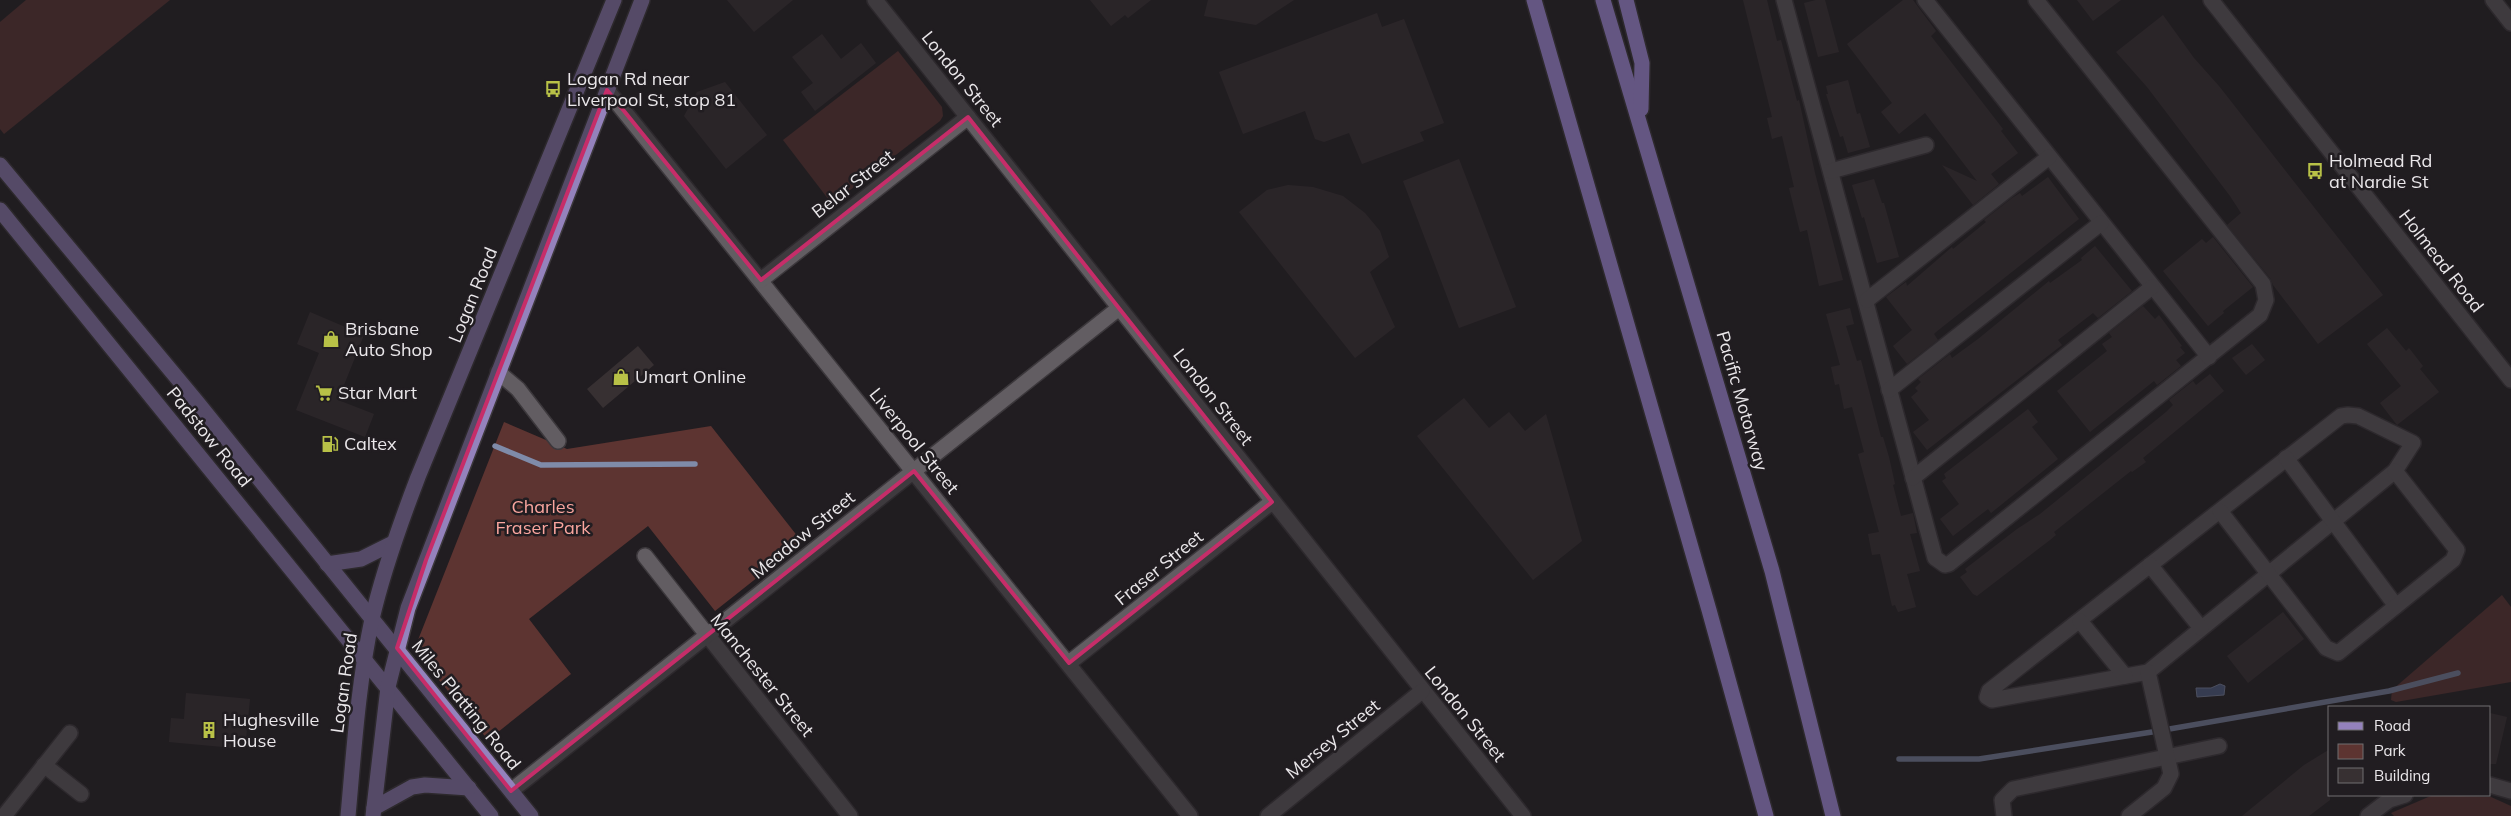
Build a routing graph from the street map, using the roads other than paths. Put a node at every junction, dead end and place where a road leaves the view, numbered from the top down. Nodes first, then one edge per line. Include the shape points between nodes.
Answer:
1 (614, 0) edge
2 (642, 0) edge
3 (875, 0) edge
4 (1534, 0) edge
5 (1603, 0) edge
6 (1626, 0) edge
7 (1784, 0) edge
8 (1925, 0) edge
9 (2036, 0) edge
10 (2211, 0) edge
11 (2493, 0) edge
12 (2511, 23) edge
13 (606, 90) junction
14 (968, 116) junction
15 (1640, 123) junction
16 (1926, 145) dead end
17 (2048, 157) junction
18 (0, 165) edge
19 (1831, 171) junction
20 (0, 210) edge
21 (2101, 223) junction
22 (762, 280) junction
23 (2152, 287) junction
24 (1867, 300) junction
25 (1119, 308) junction
26 (2209, 357) junction
27 (498, 372) junction
28 (2511, 380) edge
29 (1889, 390) junction
30 (558, 441) dead end
31 (2286, 458) junction
32 (914, 471) junction
33 (2395, 471) junction
34 (1913, 478) junction
35 (1272, 502) junction
36 (2220, 511) junction
37 (2333, 521) junction
38 (393, 543) junction
39 (645, 556) dead end
40 (327, 564) junction
41 (2150, 566) junction
42 (2267, 574) junction
43 (2396, 606) junction
44 (372, 618) junction
45 (2080, 620) junction
46 (2201, 628) junction
47 (706, 636) junction
48 (397, 648) junction
49 (365, 659) junction
50 (1069, 664) junction
51 (2148, 672) junction
52 (2125, 676) junction
53 (388, 688) junction
54 (1422, 690) junction
55 (70, 733) dead end
56 (2219, 746) dead end
57 (2166, 757) junction
58 (44, 765) junction
59 (2491, 784) edge
60 (469, 788) junction
61 (511, 791) junction
62 (2511, 791) edge
63 (81, 794) dead end
64 (2402, 796) edge
65 (374, 812) edge
66 (4, 816) edge
67 (348, 816) edge
68 (491, 816) edge
69 (531, 816) edge
70 (850, 816) edge
71 (1190, 816) edge
72 (1268, 816) edge
73 (1523, 816) edge
74 (1766, 816) edge
75 (1833, 816) edge
76 (2004, 816) edge
77 (2129, 816) edge
78 (2368, 816) edge

1 - 38 main road, Logan Road
2 - 13 main road
3 - 14 street, London Street
4 - 74 highway
5 - 15 highway, Pacific Motorway
6 - 15 highway via 1642,63
7 - 19 street
8 - 17 street
9 - 26 street via 2263,284 2266,300 2260,315
10 - 28 street, Holmead Road
11 - 12 street
13 - 22 street, Liverpool Street
13 - 27 main road
14 - 22 street, Belar Street
14 - 25 street, London Street
15 - 75 highway, Pacific Motorway via 1772,571
16 - 19 street
17 - 21 street
17 - 24 street
18 - 40 main road, Padstow Road
19 - 24 street
20 - 49 main road, Padstow Road
21 - 23 street
21 - 29 street
22 - 32 street, Liverpool Street
23 - 26 street
23 - 34 street
24 - 29 street
25 - 32 street, Meadow Street
25 - 35 street, London Street
26 - 34 street via 1950,564 1940,563 1935,558
27 - 30 street via 518,389
27 - 48 main road via 408,608
29 - 34 street
31 - 33 street via 2341,416 2358,416 2412,443
31 - 36 street
31 - 37 street
32 - 47 street, Meadow Street
32 - 50 street, Liverpool Street
33 - 37 street
33 - 43 street via 2457,550 2453,560
35 - 50 street, Fraser Street
35 - 54 street, London Street
36 - 41 street
36 - 42 street
37 - 42 street
37 - 43 street
38 - 40 main road via 361,559
38 - 44 main road, Logan Road
39 - 47 street, Manchester Street
40 - 44 main road, Padstow Road
41 - 45 street
41 - 46 street
42 - 43 street via 2326,648 2338,653
42 - 46 street
44 - 48 main road, Miles Platting Road
44 - 49 main road, Logan Road
45 - 52 street
45 - 52 street via 1989,690 1987,697 1992,700
46 - 51 street
47 - 61 street, Meadow Street
47 - 70 street, Manchester Street
48 - 53 main road
48 - 61 main road, Miles Platting Road
49 - 53 main road, Padstow Road
49 - 67 main road, Logan Road
50 - 71 street, Liverpool Street
51 - 52 street
51 - 57 street
53 - 60 main road
53 - 65 main road
54 - 72 street, Mersey Street
54 - 73 street, London Street
55 - 58 street
56 - 57 street
57 - 76 street via 2013,789 2002,800
57 - 77 street via 2170,774 2164,788
58 - 63 street
58 - 66 street
59 - 62 street
60 - 65 main road via 412,787
60 - 68 main road
61 - 69 main road, Miles Platting Road
64 - 78 street via 2389,800

